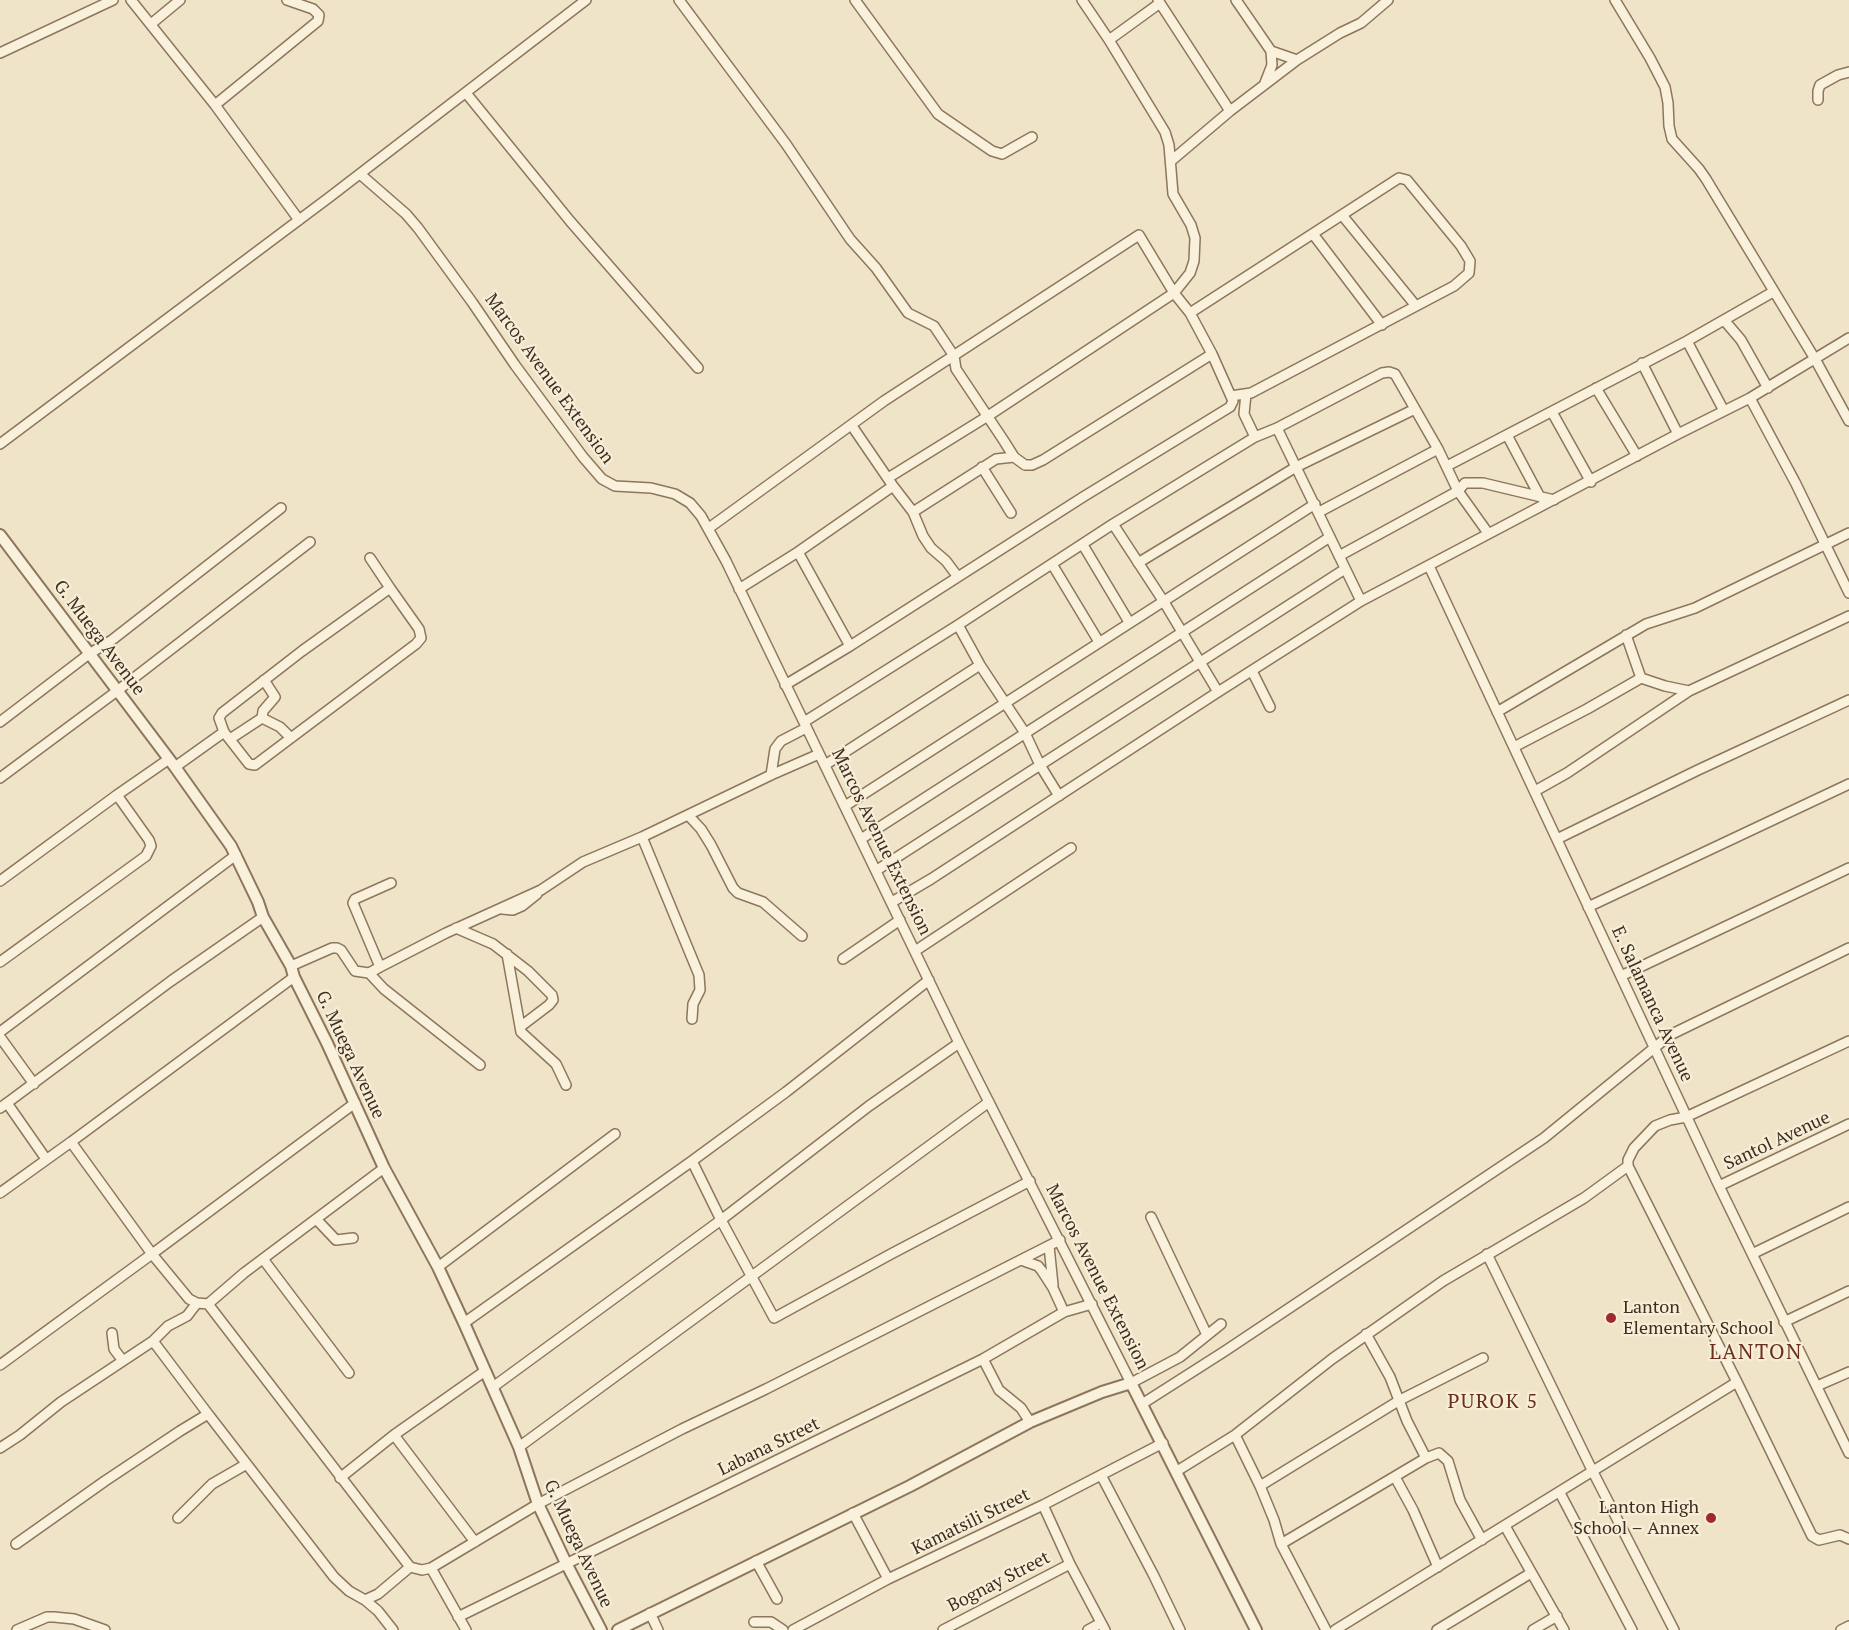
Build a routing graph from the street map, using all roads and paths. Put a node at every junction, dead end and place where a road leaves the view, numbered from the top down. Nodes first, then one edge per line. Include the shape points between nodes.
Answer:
1 (113, 0) edge
2 (131, 0) edge
3 (180, 0) edge
4 (287, 0) edge
5 (586, 0) edge
6 (679, 0) edge
7 (855, 0) edge
8 (1082, 0) edge
9 (1236, 0) edge
10 (1388, 0) edge
11 (1615, 0) edge
12 (1159, 1) edge
13 (151, 24) junction
14 (1109, 40) junction
15 (1271, 51) junction
16 (0, 53) edge
17 (1297, 60) junction
18 (1849, 72) edge
19 (1263, 86) junction
20 (466, 93) junction
21 (1818, 100) dead end
22 (215, 105) junction
23 (1230, 111) junction
24 (1032, 137) dead end
25 (1171, 161) junction
26 (360, 174) junction
27 (1342, 214) junction
28 (299, 220) junction
29 (1313, 234) junction
30 (1773, 291) junction
31 (1174, 292) junction
32 (1416, 306) junction
33 (1190, 313) junction
34 (1724, 320) junction
35 (1382, 325) junction
36 (1849, 338) edge
37 (1687, 340) junction
38 (1212, 354) junction
39 (954, 357) junction
40 (1815, 359) junction
41 (1642, 363) junction
42 (943, 364) junction
43 (698, 368) dead end
44 (957, 369) junction
45 (1596, 388) junction
46 (1768, 388) junction
47 (1246, 394) junction
48 (1231, 396) junction
49 (1750, 398) junction
50 (1415, 409) junction
51 (1724, 411) junction
52 (1552, 412) junction
53 (988, 416) junction
54 (1849, 421) edge
55 (852, 426) junction
56 (1277, 428) junction
57 (1678, 434) junction
58 (1507, 435) junction
59 (1255, 437) junction
60 (1004, 441) junction
61 (0, 444) edge
62 (1438, 449) junction
63 (1638, 456) junction
64 (1014, 457) junction
65 (996, 459) junction
66 (1447, 466) junction
67 (982, 467) junction
68 (1296, 467) junction
69 (890, 482) junction
70 (1591, 482) junction
71 (1458, 491) junction
72 (1540, 496) junction
73 (1554, 500) junction
74 (281, 508) dead end
75 (1317, 508) junction
76 (913, 512) junction
77 (1011, 513) dead end
78 (1113, 524) junction
79 (709, 528) junction
80 (1488, 533) junction
81 (1849, 533) edge
82 (0, 535) edge
83 (1330, 537) junction
84 (310, 542) dead end
85 (1083, 545) junction
86 (1825, 546) junction
87 (798, 552) junction
88 (1339, 556) junction
89 (370, 558) dead end
90 (1138, 563) junction
91 (1052, 564) junction
92 (1429, 566) junction
93 (1345, 569) junction
94 (958, 577) junction
95 (390, 588) junction
96 (739, 589) junction
97 (1849, 593) edge
98 (1361, 601) junction
99 (1164, 602) junction
100 (1849, 616) edge
101 (1129, 622) junction
102 (958, 625) junction
103 (1182, 632) junction
104 (1626, 635) junction
105 (1099, 642) junction
106 (850, 646) junction
107 (89, 654) junction
108 (1200, 662) junction
109 (980, 665) junction
110 (1252, 670) junction
111 (1641, 678) junction
112 (264, 680) junction
113 (785, 685) junction
114 (117, 691) junction
115 (1689, 691) junction
116 (1218, 692) junction
117 (1849, 700) edge
118 (1006, 704) junction
119 (1270, 706) dead end
120 (1497, 712) junction
121 (262, 718) junction
122 (0, 722) edge
123 (805, 725) junction
124 (1025, 733) junction
125 (227, 736) junction
126 (291, 738) junction
127 (1514, 747) junction
128 (819, 754) junction
129 (172, 763) junction
130 (825, 765) junction
131 (1040, 765) junction
132 (771, 775) junction
133 (0, 778) edge
134 (1849, 784) edge
135 (1535, 791) junction
136 (117, 795) junction
137 (1059, 796) junction
138 (845, 806) junction
139 (688, 815) junction
140 (642, 837) junction
141 (861, 839) junction
142 (1557, 839) junction
143 (1071, 848) dead end
144 (236, 855) junction
145 (1849, 868) edge
146 (877, 870) junction
147 (0, 881) edge
148 (391, 884) dead end
149 (892, 902) junction
150 (1588, 908) junction
151 (262, 917) junction
152 (900, 920) junction
153 (456, 928) junction
154 (802, 936) dead end
155 (1849, 948) edge
156 (915, 951) junction
157 (507, 954) junction
158 (843, 959) dead end
159 (0, 962) edge
160 (291, 966) junction
161 (380, 967) junction
162 (369, 973) junction
163 (1621, 976) junction
164 (294, 977) junction
165 (929, 980) junction
166 (692, 1018) dead end
167 (520, 1028) junction
168 (0, 1032) edge
169 (0, 1037) edge
170 (1849, 1041) edge
171 (959, 1042) junction
172 (1654, 1047) junction
173 (480, 1065) dead end
174 (34, 1084) junction
175 (566, 1085) dead end
176 (355, 1102) junction
177 (990, 1102) junction
178 (3, 1105) edge
179 (1686, 1117) junction
180 (1849, 1124) edge
181 (615, 1134) dead end
182 (71, 1142) junction
183 (46, 1159) junction
184 (692, 1161) junction
185 (1628, 1166) junction
186 (384, 1168) junction
187 (1030, 1181) junction
188 (1719, 1186) junction
189 (0, 1193) edge
190 (1849, 1207) edge
191 (1151, 1216) dead end
192 (316, 1220) junction
193 (721, 1220) junction
194 (353, 1238) dead end
195 (1060, 1240) junction
196 (1049, 1246) junction
197 (152, 1254) junction
198 (1487, 1254) junction
199 (1752, 1254) junction
200 (263, 1259) junction
201 (1021, 1260) junction
202 (438, 1267) junction
203 (752, 1277) junction
204 (1053, 1288) junction
205 (1849, 1291) edge
206 (197, 1303) junction
207 (208, 1304) junction
208 (1092, 1305) junction
209 (1064, 1312) junction
210 (1784, 1322) junction
211 (464, 1323) junction
212 (1221, 1324) dead end
213 (112, 1333) dead end
214 (1366, 1334) junction
215 (1207, 1335) junction
216 (153, 1341) junction
217 (1483, 1358) dead end
218 (983, 1359) junction
219 (123, 1361) junction
220 (0, 1365) edge
221 (485, 1371) junction
222 (349, 1372) dead end
223 (1849, 1372) edge
224 (1737, 1382) junction
225 (1131, 1383) junction
226 (1817, 1386) junction
227 (493, 1387) junction
228 (1400, 1400) junction
229 (1142, 1404) junction
230 (208, 1414) junction
231 (1030, 1422) junction
232 (394, 1435) junction
233 (1235, 1436) junction
234 (1163, 1443) junction
235 (519, 1447) junction
236 (0, 1448) edge
237 (1849, 1453) edge
238 (1426, 1458) junction
239 (245, 1465) junction
240 (1177, 1471) junction
241 (1593, 1472) junction
242 (1101, 1475) junction
243 (1395, 1477) junction
244 (340, 1478) junction
245 (1260, 1486) junction
246 (1560, 1493) junction
247 (538, 1504) junction
248 (1043, 1505) junction
249 (853, 1513) junction
250 (178, 1518) dead end
251 (1505, 1526) junction
252 (1849, 1539) edge
253 (1482, 1540) junction
254 (475, 1542) junction
255 (16, 1544) dead end
256 (1281, 1544) junction
257 (756, 1561) junction
258 (566, 1563) junction
259 (1070, 1564) junction
260 (410, 1567) junction
261 (1438, 1567) junction
262 (431, 1568) junction
263 (1531, 1573) junction
264 (888, 1580) junction
265 (777, 1599) dead end
266 (365, 1600) junction
267 (650, 1613) junction
268 (1557, 1616) junction
269 (458, 1617) junction
270 (754, 1622) dead end
271 (1849, 1626) edge
272 (1103, 1627) edge
273 (17, 1630) edge
274 (105, 1630) edge
275 (393, 1630) edge
276 (466, 1630) edge
277 (601, 1630) edge
278 (618, 1630) edge
279 (658, 1630) edge
280 (783, 1630) edge
281 (793, 1630) edge
282 (943, 1630) edge
283 (1088, 1630) edge
284 (1180, 1630) edge
285 (1256, 1630) edge
286 (1326, 1630) edge
287 (1335, 1630) edge
288 (1437, 1630) edge
289 (1533, 1630) edge
290 (1564, 1630) edge
291 (1632, 1630) edge
292 (1674, 1630) edge
293 (1841, 1630) edge

1 - 16 street
2 - 13 street
3 - 13 street
4 - 22 street via 313,9 319,15 318,21
5 - 20 street
6 - 39 street via 786,144 850,239 908,313 934,326
7 - 24 street via 938,114 1002,154
8 - 14 street
9 - 15 street
10 - 17 street via 1361,23
11 - 30 street via 1665,87 1672,139 1700,169
12 - 14 street
12 - 23 street
13 - 22 street
14 - 25 street via 1161,124
15 - 17 street
15 - 19 street via 1270,71
17 - 19 street
18 - 21 street via 1820,85
19 - 23 street
20 - 26 street
20 - 43 street via 570,221
22 - 28 street
23 - 25 street
25 - 31 street via 1173,194 1191,225 1196,243 1190,273
26 - 28 street
26 - 79 street, Marcos Avenue Extension via 406,214 428,241 602,479 615,486 675,494 696,508
27 - 29 street
27 - 32 street
27 - 32 street via 1394,180 1404,178 1443,223 1461,246 1471,268 1454,286
28 - 61 street
29 - 33 street
29 - 35 street
30 - 34 street
30 - 40 street
31 - 33 street
31 - 39 street via 1138,235
31 - 53 street
32 - 35 street
33 - 38 street
34 - 37 street
34 - 46 street via 1741,340
35 - 47 street
36 - 40 street
37 - 41 street
37 - 51 street
38 - 48 street
38 - 64 street via 1036,463 1025,465
39 - 42 street
39 - 44 street
40 - 46 street
40 - 54 street
41 - 45 street
41 - 57 street
42 - 44 street
42 - 55 street
44 - 53 street
45 - 52 street
45 - 63 street
46 - 49 street
47 - 48 street
47 - 59 street via 1244,414
48 - 94 street via 1230,407
49 - 51 street
49 - 86 street
50 - 56 street via 1395,374 1385,372
50 - 62 street
50 - 68 street
51 - 57 street
52 - 58 street
52 - 70 street
53 - 60 street
53 - 69 street
55 - 69 street
55 - 79 street
56 - 59 street
56 - 68 street
57 - 63 street
58 - 66 street
58 - 72 street
59 - 78 street
60 - 64 street
60 - 65 street
62 - 66 street
62 - 75 street
63 - 70 street
64 - 65 street
65 - 67 street
66 - 71 street
67 - 76 street
67 - 77 street
68 - 75 street
68 - 90 street
69 - 76 street
69 - 87 street
70 - 73 street
71 - 72 street via 1465,483 1483,483
71 - 80 street
71 - 88 street
72 - 73 street
73 - 80 street
74 - 107 street
75 - 83 street
75 - 99 street
76 - 94 street via 931,548
78 - 85 street
78 - 90 street
79 - 96 street, Marcos Avenue Extension
80 - 92 street
81 - 86 street
82 - 107 street, G. Muega Avenue
83 - 88 street
83 - 103 street
84 - 114 street
85 - 91 street
85 - 101 street
86 - 97 street
86 - 104 street via 1695,608 1654,620
87 - 96 street
87 - 106 street
88 - 93 street
89 - 95 street
90 - 99 street
91 - 102 street
91 - 105 street
92 - 98 street
92 - 120 street, E. Salamanca Avenue
93 - 98 street
93 - 108 street
94 - 106 street
95 - 112 street
95 - 126 street via 419,629 421,638
96 - 113 street, Marcos Avenue Extension
98 - 110 street
99 - 101 street
99 - 103 street
100 - 115 street
101 - 105 street
102 - 109 street
102 - 123 street
103 - 108 street
103 - 124 street
104 - 111 street
104 - 120 street
105 - 118 street
106 - 113 street
107 - 114 street, G. Muega Avenue
107 - 122 street
108 - 116 street
108 - 131 street
109 - 118 street
109 - 130 street
110 - 116 street
110 - 119 street
111 - 115 street
111 - 127 street
112 - 121 street via 274,697
112 - 125 street via 220,716
113 - 123 street, Marcos Avenue Extension
114 - 129 street, G. Muega Avenue
114 - 133 street
115 - 135 street
116 - 137 street
117 - 142 street
118 - 124 street
118 - 138 street
120 - 127 street, E. Salamanca Avenue
121 - 125 street
121 - 126 street
123 - 128 street, Marcos Avenue Extension
123 - 132 street via 775,749
124 - 131 street
124 - 141 street
125 - 126 street via 252,765
125 - 129 street
127 - 135 street, E. Salamanca Avenue
128 - 130 street, Marcos Avenue Extension
128 - 132 street
129 - 136 street
129 - 144 street, G. Muega Avenue
130 - 138 street, Marcos Avenue Extension
131 - 137 street
131 - 146 street
132 - 139 street
134 - 150 street
135 - 142 street, E. Salamanca Avenue
136 - 147 street
136 - 159 street via 149,840 151,846 146,856
137 - 149 street
138 - 141 street, Marcos Avenue Extension
139 - 140 street
139 - 154 street via 711,845 733,888 763,902
140 - 153 street via 583,862 541,890
140 - 166 street via 699,975 700,990
141 - 146 street, Marcos Avenue Extension
142 - 150 street, E. Salamanca Avenue
143 - 156 street
144 - 151 street, G. Muega Avenue
144 - 168 street
145 - 163 street
146 - 149 street, Marcos Avenue Extension
148 - 161 street via 353,903
149 - 152 street, Marcos Avenue Extension
150 - 163 street, E. Salamanca Avenue
151 - 160 street, G. Muega Avenue
151 - 174 street
152 - 156 street, Marcos Avenue Extension
152 - 158 street
153 - 157 street
153 - 161 street
155 - 172 street via 1682,1028
156 - 165 street, Marcos Avenue Extension
157 - 167 street
157 - 167 street via 534,975 553,1000
160 - 162 street via 337,948 355,971
160 - 164 street, G. Muega Avenue
161 - 162 street
162 - 173 street
163 - 172 street, E. Salamanca Avenue
164 - 176 street, G. Muega Avenue
164 - 182 street
165 - 171 street, Marcos Avenue Extension
165 - 184 street
167 - 175 street via 556,1064
169 - 174 street
170 - 179 street
171 - 177 street, Marcos Avenue Extension
171 - 193 street
172 - 179 street, E. Salamanca Avenue
172 - 229 street via 1544,1138
174 - 178 street
176 - 186 street, G. Muega Avenue
176 - 197 street
177 - 187 street, Marcos Avenue Extension
177 - 203 street
178 - 183 street
179 - 185 street via 1649,1131 1634,1148
179 - 188 street, E. Salamanca Avenue
180 - 188 street, Santol Avenue
181 - 202 street
182 - 183 street
182 - 197 street
183 - 189 street
184 - 193 street
184 - 211 street
185 - 198 street via 1584,1198
185 - 224 street
186 - 192 street
186 - 202 street, G. Muega Avenue
187 - 195 street, Marcos Avenue Extension
187 - 203 street via 774,1318
188 - 199 street, E. Salamanca Avenue
190 - 199 street
191 - 215 street
192 - 194 street via 336,1240
192 - 200 street
193 - 203 street
193 - 227 street
195 - 196 street
195 - 208 street, Marcos Avenue Extension
196 - 201 street
196 - 204 street
197 - 206 street via 182,1293
197 - 220 street
198 - 214 street
198 - 241 street
199 - 210 street, E. Salamanca Avenue
200 - 207 street
200 - 222 street
201 - 204 street via 1038,1266
201 - 247 street
202 - 211 street, G. Muega Avenue
203 - 235 street
204 - 209 street
205 - 210 street
206 - 207 street
206 - 216 street via 187,1316 168,1326
207 - 244 street
208 - 209 street, Labana Street
208 - 225 street, Marcos Avenue Extension
209 - 218 street, Labana Street
210 - 226 street, E. Salamanca Avenue
211 - 221 street, G. Muega Avenue
212 - 215 street
213 - 219 street via 114,1349
214 - 228 street
214 - 233 street
215 - 225 street via 1180,1357
216 - 219 street
216 - 230 street
217 - 228 street
218 - 231 street via 999,1390 1022,1408
218 - 258 street, Labana Street
219 - 236 street
221 - 227 street, G. Muega Avenue
221 - 232 street
223 - 226 street
224 - 241 street
224 - 252 street via 1812,1536 1819,1540 1840,1536
225 - 229 street, Marcos Avenue Extension
225 - 231 street
226 - 237 street, E. Salamanca Avenue
227 - 235 street, G. Muega Avenue
228 - 238 street
228 - 245 street
229 - 234 street, Marcos Avenue Extension
230 - 239 street
230 - 255 street
231 - 249 street
232 - 244 street
232 - 254 street
233 - 240 street
233 - 245 street
234 - 240 street, Marcos Avenue Extension
234 - 242 street, Kamatsili Street
235 - 247 street, G. Muega Avenue
238 - 243 street
238 - 253 street via 1439,1453 1448,1461 1460,1500
239 - 250 street via 212,1484
239 - 266 street via 334,1577
240 - 285 street, Marcos Avenue Extension
241 - 246 street
241 - 292 street
242 - 248 street, Kamatsili Street
242 - 284 street
243 - 256 street
243 - 261 street
244 - 260 street
245 - 256 street
246 - 251 street
246 - 291 street
247 - 254 street
247 - 258 street, G. Muega Avenue
248 - 259 street
248 - 264 street, Kamatsili Street
249 - 257 street
249 - 264 street
251 - 253 street
251 - 263 street
253 - 261 street
254 - 262 street
256 - 286 street
257 - 265 street
257 - 267 street
258 - 269 street, Labana Street
258 - 277 street, G. Muega Avenue
259 - 272 street
259 - 282 street, Bognay Street
260 - 262 street
260 - 266 street
261 - 287 street
262 - 269 street
263 - 268 street
263 - 288 street
264 - 281 street, Kamatsili Street
266 - 275 street
267 - 278 street
267 - 279 street
268 - 289 street
268 - 290 street
269 - 276 street
270 - 280 street via 771,1622
271 - 293 street
272 - 283 street
273 - 274 street via 47,1617 63,1617

